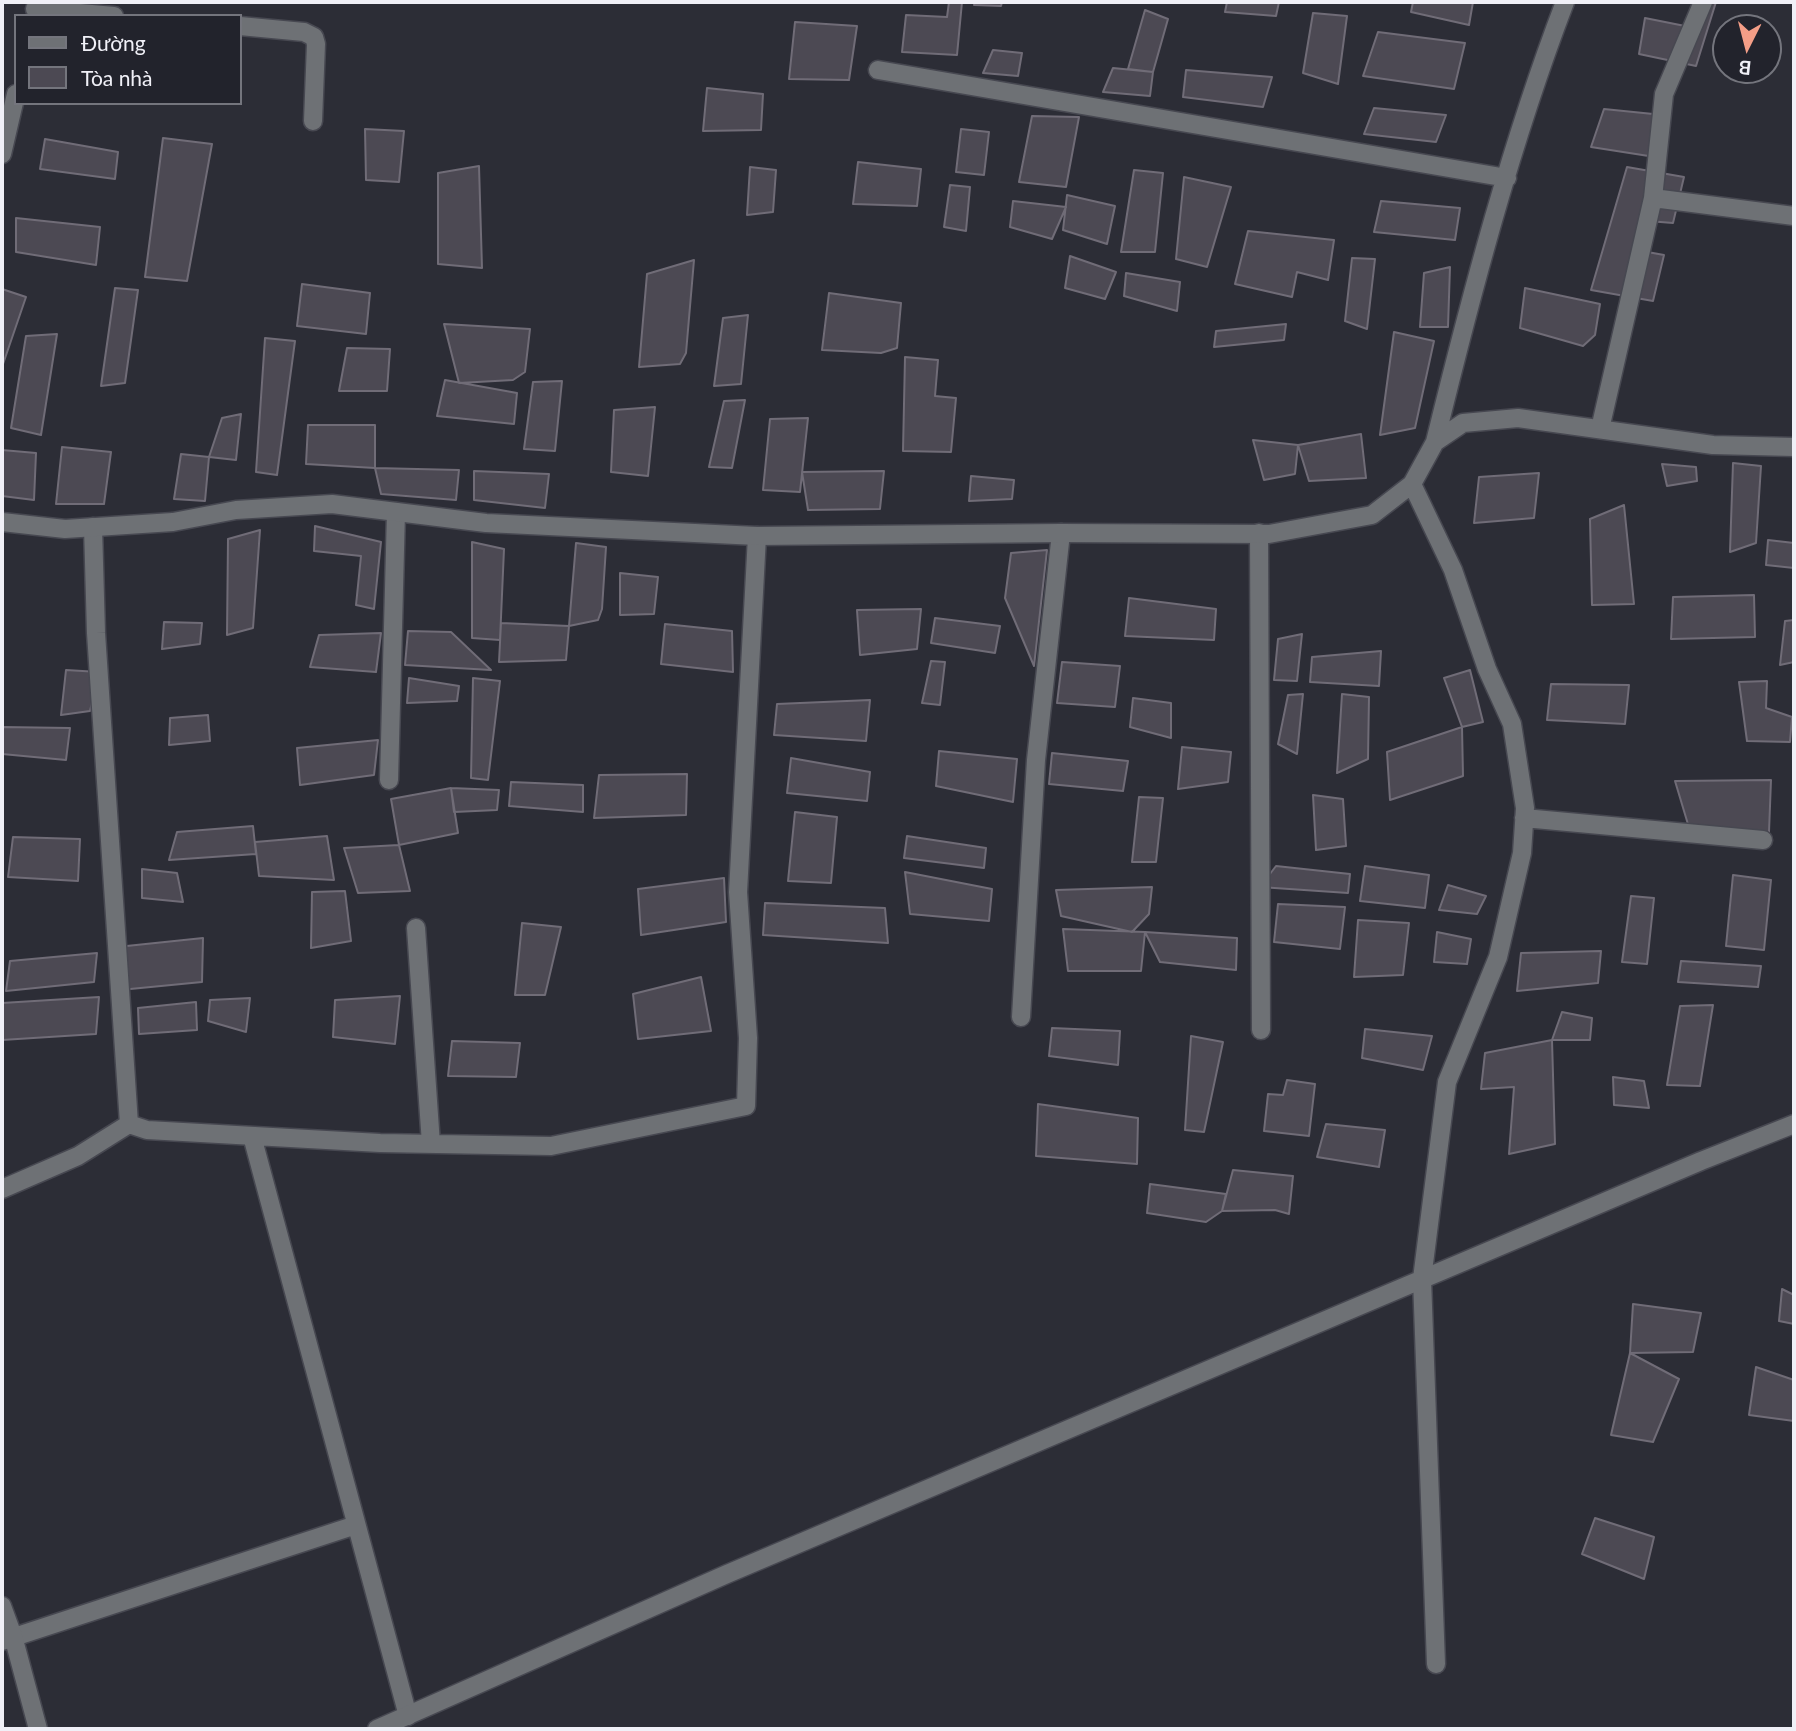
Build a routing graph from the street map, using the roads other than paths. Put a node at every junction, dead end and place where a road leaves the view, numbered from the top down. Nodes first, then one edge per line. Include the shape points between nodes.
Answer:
1 (1565, 2) edge
2 (1703, 2) edge
3 (35, 9) edge
4 (91, 14) edge
5 (242, 26) edge
6 (878, 70) dead end
7 (14, 103) edge
8 (313, 121) dead end
9 (2, 154) edge
10 (1507, 178) junction
11 (1653, 198) junction
12 (1794, 216) edge
13 (1600, 429) junction
14 (1435, 442) junction
15 (1794, 447) edge
16 (1412, 484) junction
17 (396, 512) junction
18 (2, 522) edge
19 (93, 527) junction
20 (1061, 533) junction
21 (1259, 533) junction
22 (757, 536) junction
23 (389, 780) dead end
24 (1524, 818) junction
25 (1763, 840) dead end
26 (416, 928) dead end
27 (1020, 1017) dead end
28 (1261, 1030) dead end
29 (128, 1124) junction
30 (1794, 1124) edge
31 (251, 1136) junction
32 (431, 1144) junction
33 (2, 1189) edge
34 (1422, 1279) junction
35 (356, 1525) junction
36 (2, 1606) edge
37 (7, 1639) edge
38 (1436, 1664) dead end
39 (410, 1723) edge
40 (38, 1729) edge
41 (377, 1729) edge

1 - 10 street via 1534,82
2 - 11 street via 1664,94
3 - 4 street
5 - 8 street via 314,37
6 - 10 street
7 - 9 street
10 - 14 street
11 - 12 street
11 - 13 street
13 - 14 street via 1518,418 1463,423
13 - 15 street via 1713,445
14 - 16 street
16 - 21 street via 1372,515
16 - 24 street via 1452,570 1512,724
17 - 19 street via 332,504
17 - 22 street via 486,523
17 - 23 street
18 - 19 street via 65,529
19 - 29 street
20 - 21 street
20 - 22 street
20 - 27 street via 1036,760
21 - 28 street
22 - 32 street via 738,892 748,1038 746,1106 551,1146
24 - 25 street
24 - 34 street via 1522,853 1498,957 1447,1082
26 - 32 street
29 - 31 street via 147,1130
29 - 33 street via 78,1156
30 - 34 street
31 - 32 street
31 - 35 street
34 - 38 street
34 - 39 street via 727,1574
35 - 37 street
35 - 39 street
36 - 37 street
37 - 40 street
39 - 41 street

